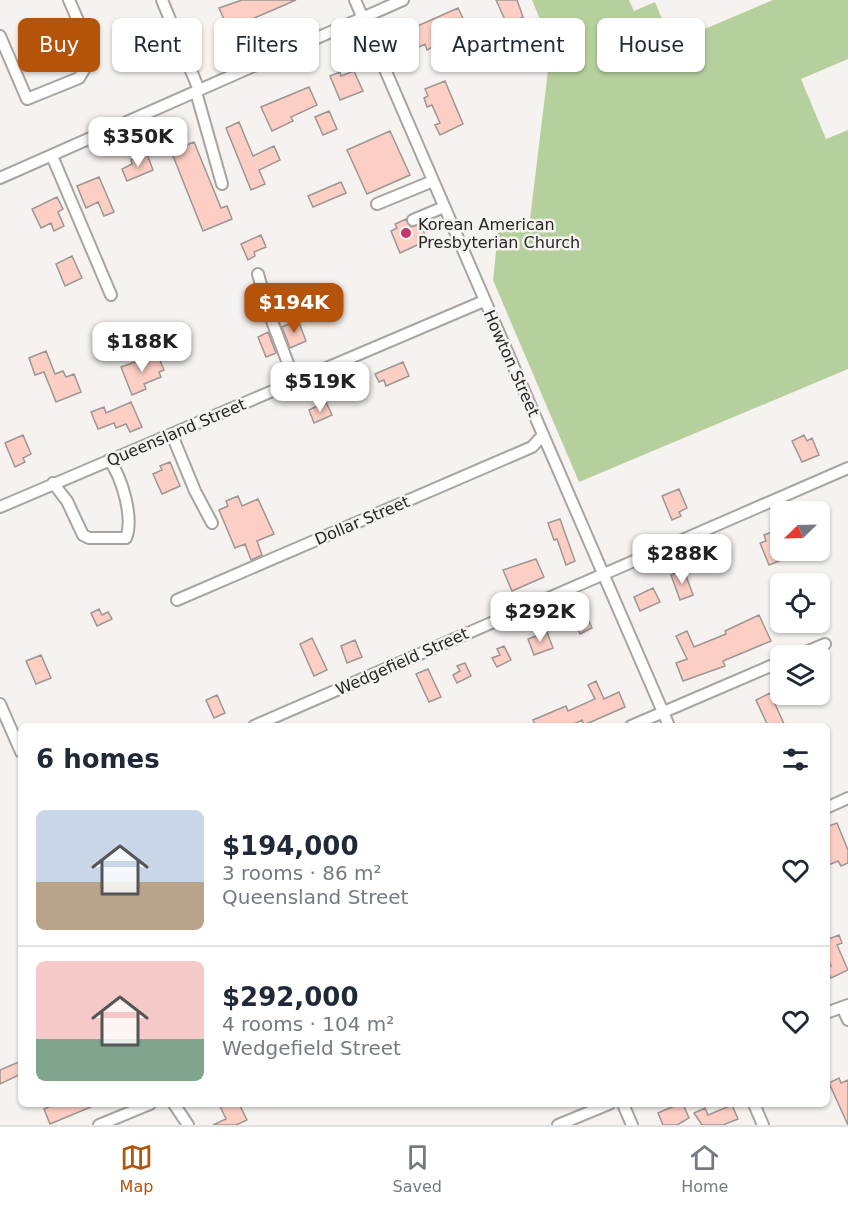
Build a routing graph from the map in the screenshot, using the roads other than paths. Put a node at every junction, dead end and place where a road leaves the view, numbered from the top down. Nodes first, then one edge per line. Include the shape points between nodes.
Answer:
1 (69, 0) edge
2 (162, 0) edge
3 (355, 0) edge
4 (403, 0) edge
5 (362, 18) joint
6 (331, 32) edge
7 (0, 36) edge
8 (386, 72) edge
9 (197, 91) junction
10 (52, 156) junction
11 (0, 178) edge
12 (433, 181) junction
13 (222, 184) dead end
14 (377, 204) dead end
15 (444, 207) junction
16 (413, 220) dead end
17 (258, 274) dead end
18 (111, 295) dead end
19 (484, 301) junction
20 (296, 382) junction
21 (172, 435) junction
22 (543, 435) junction
23 (110, 460) junction
24 (848, 468) edge
25 (53, 483) junction
26 (0, 507) edge
27 (212, 523) dead end
28 (605, 573) junction
29 (177, 600) dead end
30 (770, 666) edge
31 (0, 704) edge
32 (663, 712) junction
33 (261, 723) edge
34 (638, 723) edge
35 (668, 723) edge
36 (18, 745) edge
37 (848, 798) edge
38 (830, 806) edge
39 (845, 1006) edge
40 (830, 1012) edge
41 (848, 1020) edge
42 (143, 1107) edge
43 (176, 1107) edge
44 (602, 1107) edge
45 (624, 1107) edge
46 (755, 1107) edge
47 (99, 1125) edge
48 (188, 1125) edge
49 (558, 1125) edge
50 (632, 1125) edge
51 (763, 1125) edge

1 - 7 street via 93,55 79,78 27,99
2 - 9 street
3 - 5 street, Howton Street
4 - 5 street
6 - 9 street
8 - 12 street, Howton Street
9 - 10 street
9 - 13 street
10 - 11 street
10 - 18 street
12 - 14 street
12 - 15 street, Howton Street
15 - 16 street
15 - 19 street, Howton Street
17 - 20 street
19 - 20 street, Queensland Street
19 - 22 street, Howton Street
20 - 21 street, Queensland Street
21 - 23 street, Queensland Street
21 - 27 street
22 - 28 street, Howton Street
22 - 29 street, Dollar Street via 532,447
23 - 25 street, Queensland Street
23 - 25 street via 126,499 126,538 82,535 67,501
24 - 28 street, Wedgefield Street
25 - 26 street, Queensland Street
28 - 32 street, Howton Street
28 - 33 street, Wedgefield Street
30 - 32 street
31 - 36 street
32 - 34 street
32 - 35 street, Howton Street
37 - 38 street
39 - 40 street
39 - 41 street
42 - 47 street
43 - 48 street
44 - 49 street
45 - 50 street
46 - 51 street

